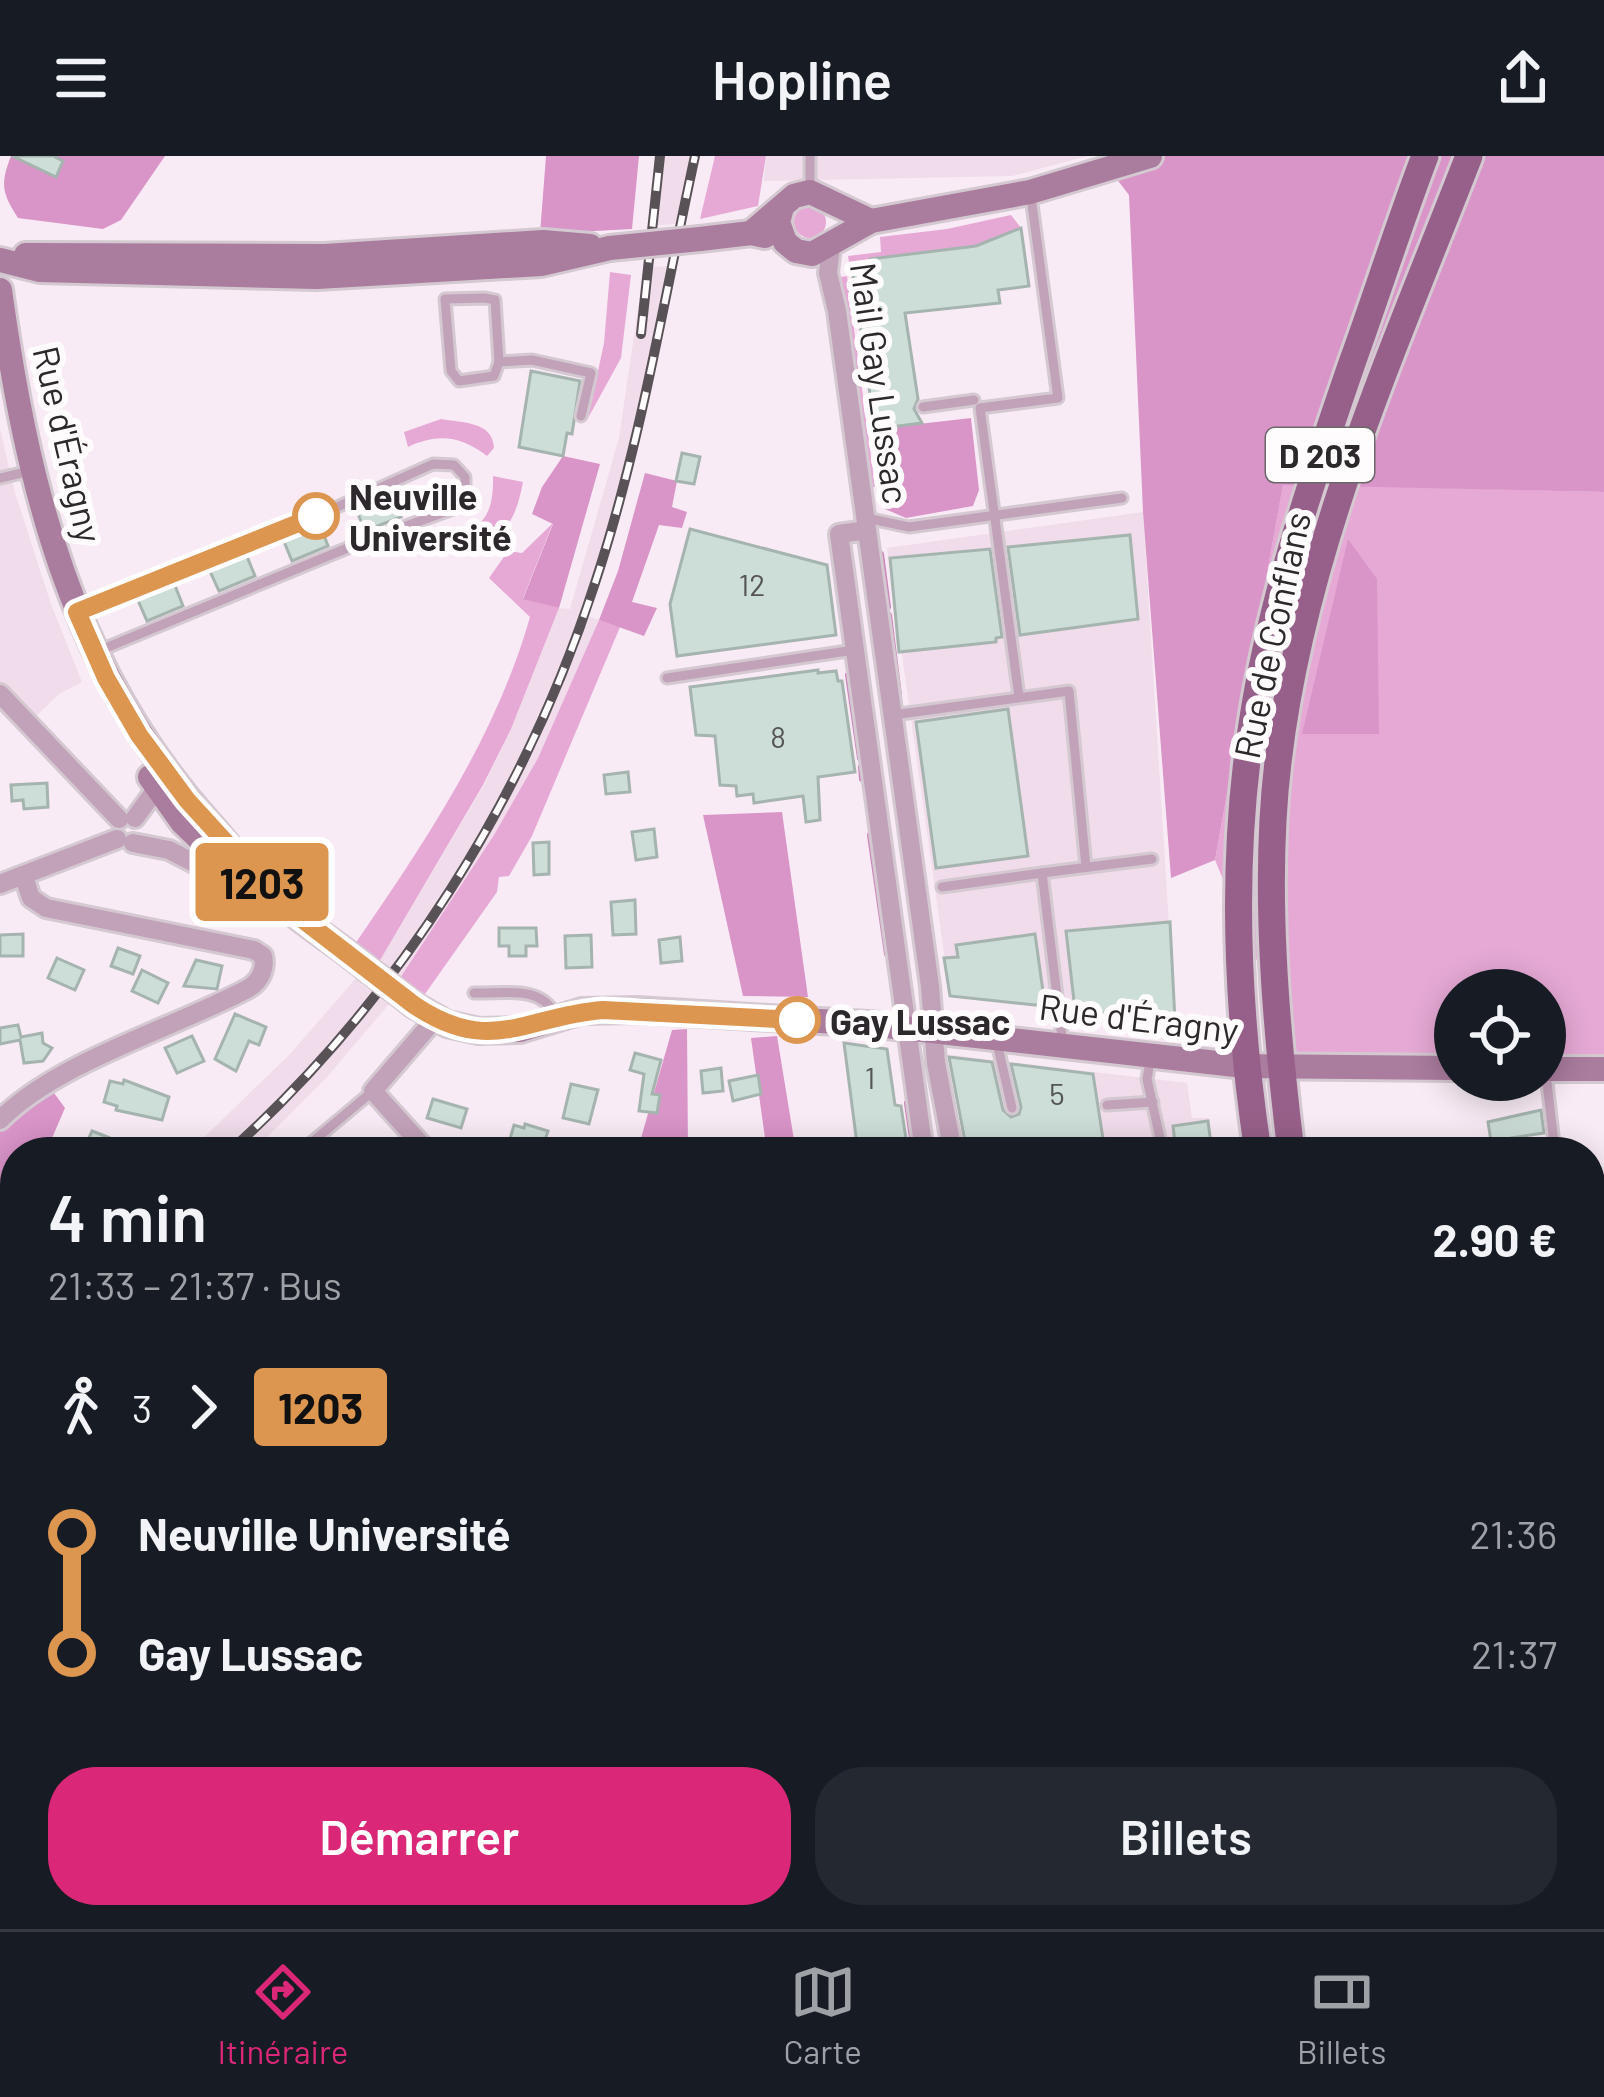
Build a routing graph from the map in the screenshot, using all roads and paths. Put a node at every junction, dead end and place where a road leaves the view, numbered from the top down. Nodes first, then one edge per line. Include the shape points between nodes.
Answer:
1 (810, 156) edge
2 (1150, 156) edge
3 (1425, 156) edge
4 (1450, 156) edge
5 (1469, 156) edge
6 (1480, 156) edge
7 (1455, 191) junction
8 (810, 192) junction
9 (1030, 192) junction
10 (835, 205) junction
11 (781, 211) junction
12 (871, 221) junction
13 (752, 233) junction
14 (785, 242) junction
15 (833, 243) junction
16 (1431, 251) junction
17 (0, 259) edge
18 (451, 260) junction
19 (0, 290) edge
20 (445, 298) junction
21 (4, 356) edge
22 (499, 362) junction
23 (974, 400) dead end
24 (923, 407) dead end
25 (581, 416) dead end
26 (33, 470) junction
27 (0, 478) edge
28 (1121, 498) dead end
29 (994, 516) junction
30 (867, 524) junction
31 (77, 612) junction
32 (884, 646) junction
33 (854, 650) junction
34 (94, 653) junction
35 (106, 678) junction
36 (667, 678) dead end
37 (0, 694) edge
38 (1019, 697) junction
39 (893, 715) junction
40 (157, 788) junction
41 (902, 791) junction
42 (874, 796) junction
43 (206, 820) junction
44 (126, 830) junction
45 (1152, 859) dead end
46 (1086, 867) junction
47 (1042, 873) junction
48 (24, 877) junction
49 (240, 879) junction
50 (0, 884) edge
51 (942, 886) dead end
52 (280, 902) junction
53 (474, 993) dead end
54 (424, 1012) junction
55 (558, 1019) junction
56 (906, 1028) junction
57 (934, 1031) junction
58 (996, 1037) junction
59 (1063, 1045) junction
60 (1151, 1055) junction
61 (1244, 1066) junction
62 (1434, 1068) edge
63 (1282, 1069) junction
64 (1566, 1069) edge
65 (1604, 1069) edge
66 (373, 1091) junction
67 (1549, 1101) edge
68 (1153, 1102) junction
69 (1107, 1105) dead end
70 (1012, 1108) dead end
71 (0, 1120) edge
72 (318, 1137) edge
73 (414, 1137) edge
74 (922, 1137) edge
75 (950, 1137) edge
76 (1160, 1137) edge
77 (1256, 1137) edge
78 (1290, 1137) edge
79 (1553, 1137) edge

1 - 8 lane
2 - 9 street
3 - 61 main road, Rue de Conflans / D 203 via 1308,490 1263,656 1241,845
4 - 16 main road
5 - 7 main road, Rue de Conflans / D 203
6 - 7 main road
7 - 16 main road, Rue de Conflans / D 203
8 - 10 street
8 - 11 street
9 - 12 street
9 - 29 lane via 1058,398 980,409
10 - 12 street
10 - 15 street via 840,227
11 - 13 street
11 - 14 street
12 - 15 street
13 - 14 street
13 - 18 street, bridge via 610,248 542,265
14 - 15 street via 804,254
15 - 30 street, Mail Gay Lussac via 828,273
16 - 63 main road, Rue de Conflans / D 203 via 1328,526 1288,695 1272,834
17 - 18 street via 40,270 317,277
18 - 20 lane
19 - 21 street, Rue d'Éragny
20 - 22 lane via 495,300
20 - 22 lane via 451,370 459,381 494,376
21 - 26 street, Rue d'Éragny
22 - 25 lane via 591,373
23 - 24 lane
26 - 27 lane
26 - 31 street, Rue d'Éragny
28 - 29 lane
29 - 30 lane
29 - 38 lane
30 - 32 street, Mail Gay Lussac
30 - 33 street, Mail Gay Lussac via 839,533
31 - 34 street, Rue d'Éragny
31 - 34 lane via 433,464 454,465 465,477 465,495 453,509
32 - 33 street
32 - 39 street, Mail Gay Lussac
33 - 36 lane
33 - 42 street, Mail Gay Lussac
34 - 35 street, Rue d'Éragny
35 - 40 street, Rue d'Éragny via 115,723
35 - 43 street, Rue d'Éragny via 156,762
37 - 44 street
38 - 39 lane
38 - 46 lane via 1069,691
39 - 41 street, Mail Gay Lussac
40 - 43 street
40 - 44 street
40 - 49 street, Rue d'Éragny
41 - 42 street
41 - 57 street, Mail Gay Lussac
42 - 56 street, Mail Gay Lussac
43 - 52 street, Rue d'Éragny
44 - 48 street
44 - 49 street
45 - 46 lane
46 - 47 lane
47 - 51 lane
47 - 59 lane
48 - 50 street
48 - 71 street via 31,898 46,908 254,950 264,966 249,988 76,1069
49 - 52 street, Rue d'Éragny
52 - 54 street, Rue d'Éragny, bridge
53 - 55 lane via 536,994
54 - 55 street, Rue d'Éragny via 494,1032
54 - 66 street
55 - 56 street, Rue d'Éragny via 637,1010
56 - 57 street, Rue d'Éragny
56 - 74 street, Mail Gay Lussac
57 - 58 street, Rue d'Éragny
57 - 75 street, Mail Gay Lussac
58 - 59 street, Rue d'Éragny
58 - 70 lane
59 - 60 street, Rue d'Éragny
60 - 61 street, Rue d'Éragny
60 - 68 lane
61 - 63 street, Rue d'Éragny
61 - 77 main road, Rue de Conflans / D 203
62 - 63 street, Rue d'Éragny
63 - 78 main road, Rue de Conflans / D 203
64 - 65 street
66 - 72 lane
66 - 73 street
67 - 79 lane
68 - 69 lane
68 - 76 lane

